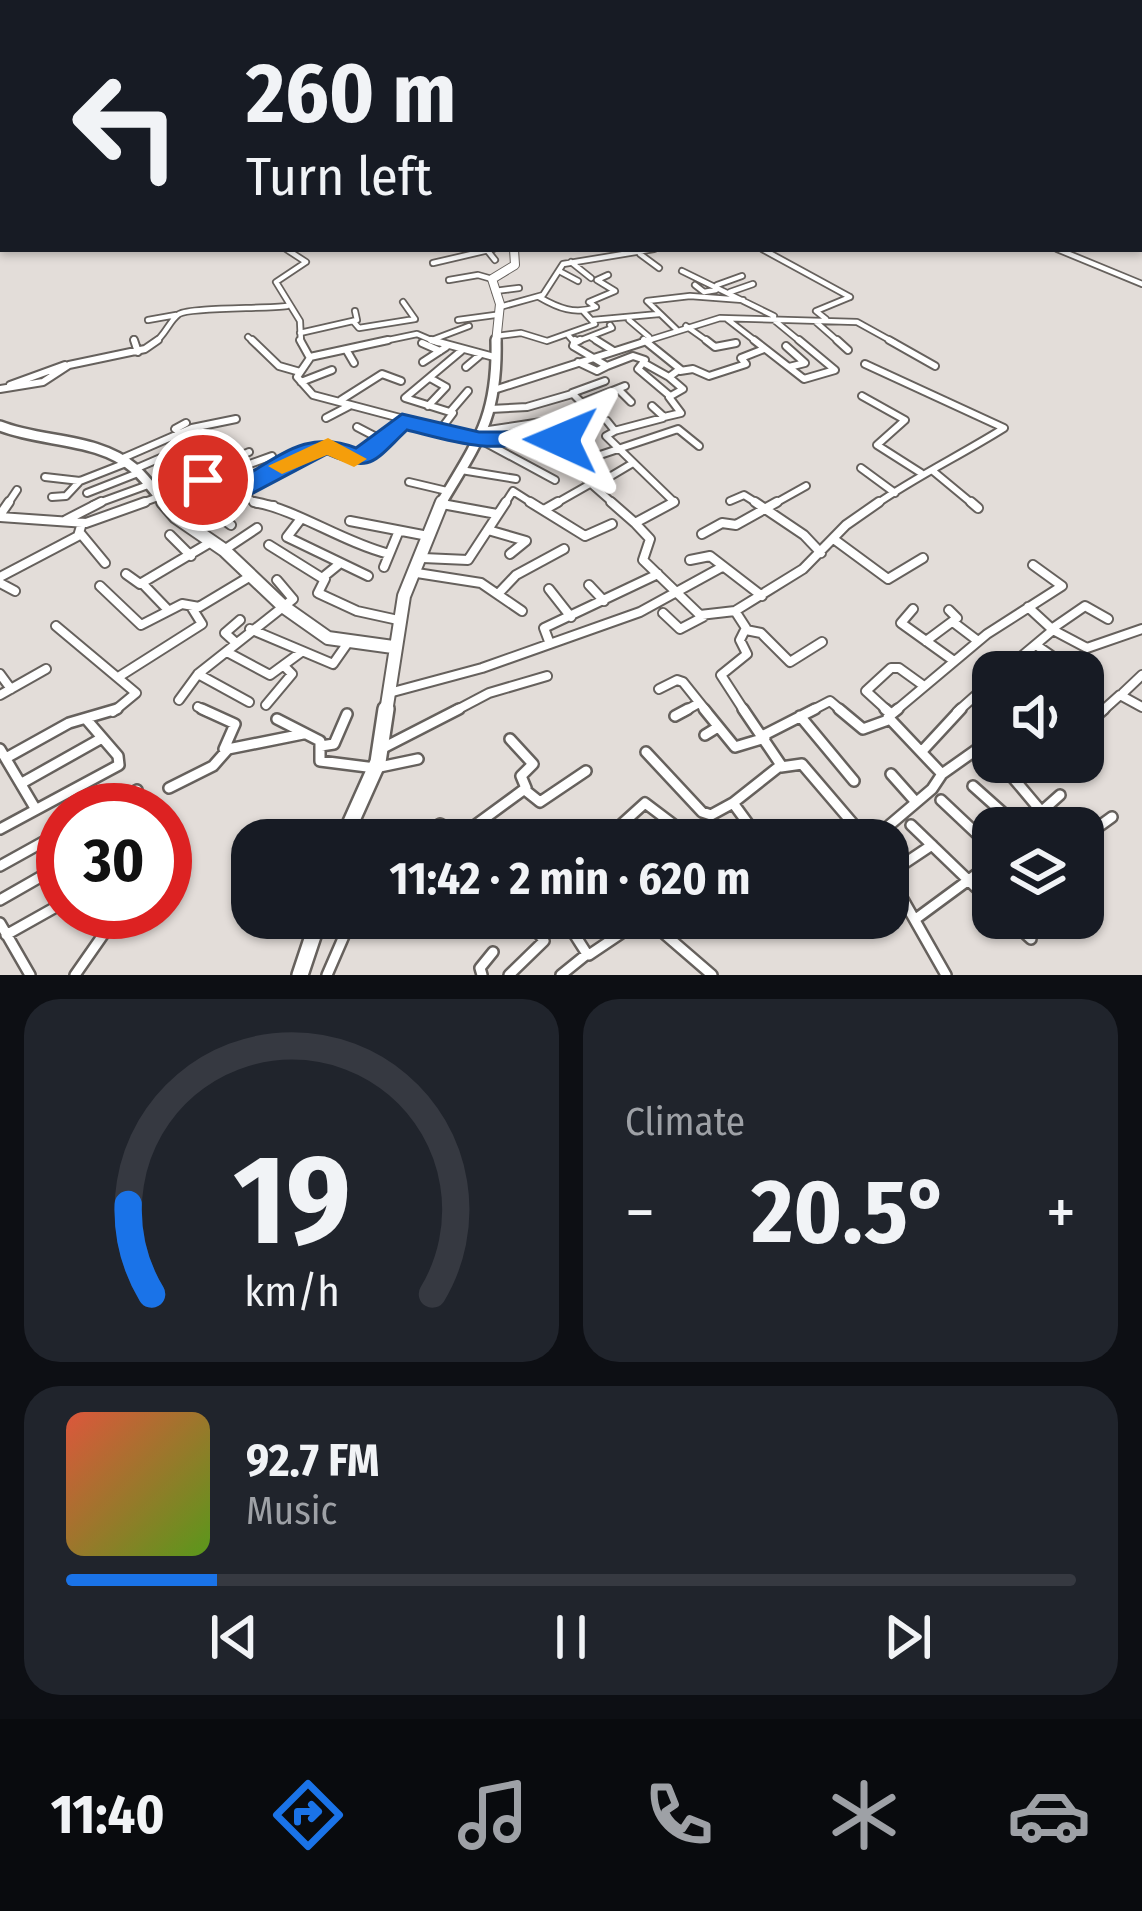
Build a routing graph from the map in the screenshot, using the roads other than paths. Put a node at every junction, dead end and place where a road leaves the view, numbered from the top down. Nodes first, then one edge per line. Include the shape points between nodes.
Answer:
1 (291, 252) edge
2 (481, 252) edge
3 (491, 252) edge
4 (514, 252) edge
5 (618, 252) edge
6 (638, 252) edge
7 (767, 252) edge
8 (1064, 252) edge
9 (495, 260) dead end
10 (433, 263) dead end
11 (574, 265) junction
12 (659, 268) dead end
13 (682, 271) dead end
14 (558, 273) junction
15 (608, 275) dead end
16 (742, 277) dead end
17 (591, 278) dead end
18 (449, 280) dead end
19 (578, 281) dead end
20 (752, 284) dead end
21 (1142, 284) edge
22 (494, 285) junction
23 (695, 285) dead end
24 (519, 288) dead end
25 (720, 290) junction
26 (539, 297) junction
27 (743, 300) junction
28 (403, 302) dead end
29 (287, 306) junction
30 (355, 311) dead end
31 (498, 311) junction
32 (584, 312) junction
33 (179, 314) junction
34 (339, 314) dead end
35 (659, 314) junction
36 (725, 317) junction
37 (774, 318) junction
38 (148, 320) dead end
39 (458, 320) dead end
40 (626, 320) junction
41 (813, 320) junction
42 (827, 320) junction
43 (353, 321) junction
44 (594, 321) junction
45 (344, 323) junction
46 (610, 325) junction
47 (469, 326) dead end
48 (686, 326) junction
49 (676, 329) junction
50 (300, 333) junction
51 (568, 335) junction
52 (497, 336) junction
53 (248, 337) dead end
54 (592, 338) junction
55 (134, 339) dead end
56 (648, 339) junction
57 (432, 340) junction
58 (576, 342) junction
59 (422, 343) dead end
60 (736, 343) dead end
61 (785, 346) dead end
62 (443, 349) junction
63 (764, 349) junction
64 (612, 350) junction
65 (848, 350) dead end
66 (347, 351) junction
67 (460, 351) junction
68 (138, 352) junction
69 (478, 356) junction
70 (590, 356) junction
71 (310, 357) junction
72 (494, 358) junction
73 (575, 361) junction
74 (423, 362) dead end
75 (354, 363) dead end
76 (644, 363) junction
77 (865, 364) dead end
78 (608, 366) junction
79 (935, 366) dead end
80 (466, 367) dead end
81 (789, 368) junction
82 (332, 370) dead end
83 (300, 371) junction
84 (680, 371) junction
85 (430, 377) junction
86 (669, 377) junction
87 (401, 381) dead end
88 (605, 381) dead end
89 (301, 382) junction
90 (0, 389) edge
91 (497, 389) junction
92 (467, 391) dead end
93 (572, 394) junction
94 (670, 396) junction
95 (862, 396) dead end
96 (341, 400) junction
97 (631, 402) dead end
98 (582, 403) junction
99 (352, 404) junction
100 (428, 406) junction
101 (652, 406) dead end
102 (490, 409) junction
103 (450, 412) junction
104 (666, 417) junction
105 (326, 418) dead end
106 (236, 419) dead end
107 (402, 421) junction
108 (607, 422) dead end
109 (186, 423) dead end
110 (0, 426) edge
111 (357, 427) dead end
112 (441, 429) junction
113 (614, 431) junction
114 (180, 433) junction
115 (480, 436) junction
116 (202, 440) dead end
117 (382, 440) junction
118 (513, 440) junction
119 (566, 444) dead end
120 (699, 446) dead end
121 (617, 447) junction
122 (249, 452) dead end
123 (272, 456) dead end
124 (538, 456) dead end
125 (633, 463) junction
126 (130, 466) junction
127 (861, 468) dead end
128 (460, 470) junction
129 (933, 471) junction
130 (922, 473) junction
131 (45, 477) dead end
132 (220, 478) junction
133 (515, 479) dead end
134 (555, 479) dead end
135 (80, 481) junction
136 (409, 482) dead end
137 (592, 484) junction
138 (148, 485) junction
139 (806, 486) dead end
140 (17, 490) dead end
141 (204, 492) dead end
142 (87, 493) dead end
143 (236, 493) junction
144 (895, 493) junction
145 (52, 496) dead end
146 (158, 497) junction
147 (443, 497) junction
148 (730, 501) dead end
149 (978, 508) dead end
150 (209, 509) junction
151 (766, 509) junction
152 (544, 510) junction
153 (497, 514) junction
154 (0, 516) edge
155 (66, 520) junction
156 (300, 520) junction
157 (182, 521) junction
158 (350, 521) dead end
159 (635, 523) junction
160 (82, 524) junction
161 (611, 524) dead end
162 (231, 525) dead end
163 (257, 528) dead end
164 (488, 530) junction
165 (398, 533) junction
166 (81, 534) junction
167 (702, 534) dead end
168 (170, 535) dead end
169 (428, 536) junction
170 (835, 540) junction
171 (211, 542) junction
172 (269, 545) dead end
173 (564, 549) dead end
174 (224, 550) junction
175 (821, 553) junction
176 (389, 554) junction
177 (510, 554) dead end
178 (191, 556) junction
179 (419, 557) junction
180 (923, 557) dead end
181 (691, 560) dead end
182 (104, 563) dead end
183 (338, 565) junction
184 (1034, 565) dead end
185 (384, 567) dead end
186 (722, 567) junction
187 (414, 572) junction
188 (126, 574) dead end
189 (659, 574) junction
190 (368, 576) dead end
191 (249, 577) junction
192 (325, 578) junction
193 (0, 580) edge
194 (277, 580) dead end
195 (142, 583) junction
196 (589, 585) dead end
197 (100, 586) dead end
198 (549, 589) dead end
199 (15, 591) dead end
200 (676, 592) junction
201 (498, 594) junction
202 (762, 596) junction
203 (604, 601) junction
204 (284, 607) junction
205 (1028, 607) junction
206 (192, 608) junction
207 (913, 609) dead end
208 (522, 610) dead end
209 (950, 610) dead end
210 (169, 611) junction
211 (735, 611) junction
212 (663, 613) dead end
213 (703, 616) junction
214 (571, 617) junction
215 (1108, 619) dead end
216 (240, 620) dead end
217 (398, 620) junction
218 (952, 622) junction
219 (56, 626) dead end
220 (250, 629) junction
221 (1053, 629) junction
222 (1142, 629) edge
223 (746, 630) junction
224 (926, 641) junction
225 (979, 641) junction
226 (235, 642) junction
227 (822, 642) dead end
228 (347, 644) junction
229 (550, 644) junction
230 (1036, 645) junction
231 (393, 647) junction
232 (225, 651) junction
233 (1028, 651) edge
234 (1045, 651) edge
235 (299, 653) junction
236 (954, 661) junction
237 (284, 666) junction
238 (46, 669) dead end
239 (0, 674) edge
240 (198, 674) junction
241 (1142, 675) edge
242 (120, 676) junction
243 (547, 676) dead end
244 (924, 686) junction
245 (10, 689) junction
246 (659, 689) dead end
247 (386, 694) junction
248 (0, 695) edge
249 (1120, 695) junction
250 (972, 698) edge
251 (179, 700) dead end
252 (249, 702) dead end
253 (699, 703) junction
254 (266, 705) dead end
255 (198, 707) dead end
256 (1142, 707) edge
257 (1104, 709) edge
258 (346, 714) dead end
259 (675, 716) dead end
260 (800, 716) junction
261 (890, 717) junction
262 (85, 718) junction
263 (277, 719) dead end
264 (718, 728) junction
265 (307, 734) junction
266 (705, 735) dead end
267 (765, 736) junction
268 (102, 737) junction
269 (510, 739) dead end
270 (321, 746) junction
271 (380, 750) junction
272 (924, 751) junction
273 (222, 752) junction
274 (646, 752) dead end
275 (972, 753) edge
276 (3, 754) edge
277 (418, 759) dead end
278 (375, 768) junction
279 (779, 768) junction
280 (586, 771) dead end
281 (891, 774) dead end
282 (942, 774) junction
283 (854, 781) dead end
284 (22, 783) junction
285 (179, 783) edge
286 (1017, 783) edge
287 (973, 786) dead end
288 (524, 790) junction
289 (1060, 795) dead end
290 (941, 800) dead end
291 (915, 802) junction
292 (733, 803) junction
293 (996, 807) edge
294 (1038, 807) edge
295 (1050, 807) edge
296 (35, 808) junction
297 (1112, 817) dead end
298 (353, 819) edge
299 (484, 819) edge
300 (627, 819) edge
301 (659, 819) edge
302 (745, 819) edge
303 (850, 819) edge
304 (894, 819) edge
305 (1104, 823) edge
306 (911, 824) dead end
307 (1, 827) edge
308 (972, 829) edge
309 (932, 845) junction
310 (36, 846) edge
311 (909, 859) edge
312 (0, 866) edge
313 (972, 878) edge
314 (36, 879) edge
315 (968, 881) junction
316 (972, 885) edge
317 (0, 900) edge
318 (909, 906) edge
319 (36, 918) edge
320 (917, 918) junction
321 (0, 922) edge
322 (6, 935) junction
323 (100, 939) edge
324 (312, 939) edge
325 (342, 939) edge
326 (543, 939) edge
327 (579, 939) edge
328 (614, 939) edge
329 (670, 939) edge
330 (493, 952) dead end
331 (586, 958) junction
332 (31, 975) edge
333 (75, 975) edge
334 (301, 975) edge
335 (327, 975) edge
336 (482, 975) edge
337 (509, 975) edge
338 (561, 975) edge
339 (712, 975) edge
340 (946, 975) edge

1 - 29 street via 306,262 277,281
2 - 10 street
3 - 9 street
4 - 22 street via 515,266
5 - 11 street
6 - 12 street
7 - 42 street via 849,297 815,310
8 - 21 street
11 - 14 street
11 - 17 street
13 - 25 street
14 - 19 street
14 - 26 street
15 - 32 street via 596,280 615,291
16 - 25 street
18 - 22 street via 478,275
20 - 25 street
22 - 24 street
22 - 31 street
23 - 25 street
25 - 27 street
26 - 31 street
26 - 32 street
27 - 35 street via 647,301
27 - 37 street
28 - 43 street via 415,320 372,328
29 - 33 street
29 - 50 street
30 - 43 street
31 - 39 street
31 - 52 street
32 - 44 street
33 - 38 street
33 - 68 street via 164,337
34 - 45 street
35 - 40 street
35 - 49 street
36 - 37 street
36 - 48 street
36 - 63 street
37 - 41 street
37 - 81 street via 835,370 807,379
40 - 44 street
40 - 46 street
40 - 56 street
41 - 42 street
41 - 65 street
42 - 79 street via 856,322
43 - 45 street
44 - 46 street
44 - 51 street
45 - 50 street
46 - 54 street
47 - 57 street
48 - 49 street
48 - 60 street via 715,347
49 - 56 street
50 - 71 street
51 - 52 street
51 - 58 street
52 - 72 street
53 - 83 street via 279,366
54 - 58 street
54 - 64 street
55 - 68 street
56 - 64 street
56 - 84 street
57 - 62 street
57 - 66 street via 417,334
58 - 70 street
59 - 62 street
61 - 81 street via 805,363
62 - 67 street
62 - 74 street
63 - 81 street
63 - 84 street via 706,377
64 - 70 street
66 - 71 street
66 - 75 street
67 - 69 street
67 - 85 street
68 - 90 street
69 - 72 street
69 - 80 street
70 - 73 street
70 - 78 street
71 - 83 street
72 - 91 street
73 - 78 street via 597,371
73 - 91 street
76 - 78 street via 633,356
76 - 86 street
76 - 94 street via 638,369
77 - 129 street via 1004,428
82 - 89 street
83 - 89 street
84 - 86 street
85 - 100 street via 446,387
85 - 100 street via 405,398
86 - 94 street via 683,389
87 - 96 street via 384,374
88 - 93 street
89 - 96 street via 314,396
91 - 102 street
92 - 103 street
93 - 98 street
93 - 102 street
94 - 104 street via 682,412
95 - 130 street via 904,420 877,445
96 - 99 street
97 - 98 street via 621,388
98 - 115 street via 582,410 548,421
99 - 105 street
99 - 107 street
100 - 103 street
101 - 104 street
102 - 115 street
103 - 112 street
104 - 113 street
106 - 114 street
107 - 112 street
107 - 117 street
108 - 113 street
109 - 114 street via 175,429
110 - 126 street via 95,447
111 - 117 street
112 - 115 street
113 - 121 street via 606,436
114 - 126 street
115 - 118 street
115 - 128 street
115 - 134 street
116 - 126 street
117 - 143 street via 358,460 328,446 305,453
118 - 119 street via 540,429
118 - 124 street
120 - 121 street via 678,429
121 - 125 street
121 - 137 street via 573,464
122 - 132 street via 213,468
123 - 132 street
125 - 137 street
125 - 159 street via 674,502
126 - 135 street
126 - 138 street
126 - 142 street
127 - 144 street
128 - 133 street
128 - 147 street
129 - 130 street
129 - 149 street
130 - 144 street
131 - 135 street
132 - 143 street
132 - 146 street
135 - 145 street via 66,496
136 - 147 street
137 - 152 street
137 - 159 street
138 - 146 street
138 - 155 street
139 - 151 street
140 - 154 street
141 - 150 street via 215,505
143 - 156 street
144 - 170 street
146 - 157 street
146 - 160 street
147 - 153 street
147 - 169 street
148 - 151 street via 744,495
150 - 157 street
150 - 162 street
151 - 167 street
151 - 175 street
152 - 153 street via 513,491
152 - 161 street via 585,536
153 - 164 street
154 - 155 street
155 - 160 street
156 - 176 street
156 - 183 street via 286,536
157 - 171 street
158 - 165 street
159 - 189 street via 650,539 643,558
160 - 166 street
163 - 174 street
164 - 177 street via 526,541
164 - 179 street via 466,562
165 - 169 street
165 - 176 street
166 - 182 street
166 - 193 street
168 - 178 street
169 - 179 street
170 - 175 street
170 - 180 street via 887,579
171 - 174 street
171 - 178 street
172 - 192 street
173 - 201 street
174 - 191 street
175 - 202 street
176 - 185 street
178 - 195 street
179 - 187 street
181 - 186 street via 707,555
183 - 190 street
183 - 192 street
184 - 205 street via 1063,583
186 - 200 street
186 - 202 street
187 - 201 street
187 - 217 street
188 - 195 street
189 - 200 street
189 - 203 street
191 - 204 street
191 - 206 street
192 - 217 street via 318,592
193 - 199 street
194 - 204 street via 295,596
195 - 210 street
196 - 203 street
197 - 210 street via 141,625
198 - 214 street
200 - 213 street
200 - 229 street
201 - 208 street
202 - 211 street
203 - 214 street
204 - 220 street
204 - 228 street
205 - 221 street
205 - 225 street
206 - 210 street
206 - 242 street via 202,624
207 - 224 street via 901,622
209 - 218 street
211 - 213 street
211 - 223 street
212 - 213 street via 680,628
214 - 229 street via 542,629
215 - 221 street via 1085,606
216 - 226 street via 225,633
217 - 231 street
218 - 224 street
218 - 225 street
219 - 242 street
220 - 226 street
220 - 235 street
221 - 222 street via 1087,649
221 - 230 street
223 - 227 street via 761,633 790,662
223 - 267 street via 746,656 721,675
224 - 236 street
225 - 236 street
226 - 232 street
228 - 231 street
228 - 235 street via 336,664
229 - 247 street
230 - 233 street
230 - 234 street
231 - 247 street
232 - 237 street via 270,675
232 - 240 street
235 - 237 street
236 - 244 street
237 - 254 street via 292,674
238 - 245 street
239 - 245 street
240 - 251 street
240 - 252 street
241 - 249 street
242 - 262 street via 134,696
243 - 271 street via 489,693
244 - 261 street
244 - 261 street via 891,668 866,692
245 - 248 street
246 - 253 street via 680,680
247 - 271 street
249 - 256 street
249 - 257 street
250 - 272 street
253 - 259 street
253 - 264 street
255 - 273 street via 235,724
258 - 270 street via 335,742
260 - 261 street via 830,701 862,729
260 - 267 street
260 - 283 street
261 - 272 street
262 - 268 street
262 - 276 street
263 - 265 street
264 - 266 street
264 - 267 street via 735,747
265 - 270 street
265 - 273 street
267 - 279 street
268 - 284 street
268 - 296 street via 119,765
269 - 288 street via 533,764 520,776
270 - 278 street via 320,761
271 - 278 street
272 - 282 street
273 - 285 street via 213,766
274 - 292 street via 702,812
275 - 282 street
276 - 284 street
277 - 278 street
278 - 298 street
279 - 292 street
279 - 303 street via 802,764
280 - 288 street via 540,802
281 - 291 street
282 - 291 street
284 - 296 street
286 - 294 street
287 - 293 street
288 - 299 street
289 - 295 street
290 - 308 street
291 - 304 street
292 - 302 street
296 - 307 street
297 - 305 street
300 - 301 street via 645,803
306 - 309 street
309 - 311 street
309 - 315 street
310 - 312 street
313 - 315 street
314 - 317 street
315 - 316 street
315 - 320 street
318 - 320 street
319 - 322 street
320 - 340 street
321 - 322 street
322 - 332 street
323 - 333 street
324 - 334 street
325 - 335 street
326 - 337 street
327 - 331 street
328 - 331 street
329 - 339 street
330 - 336 street
331 - 338 street

